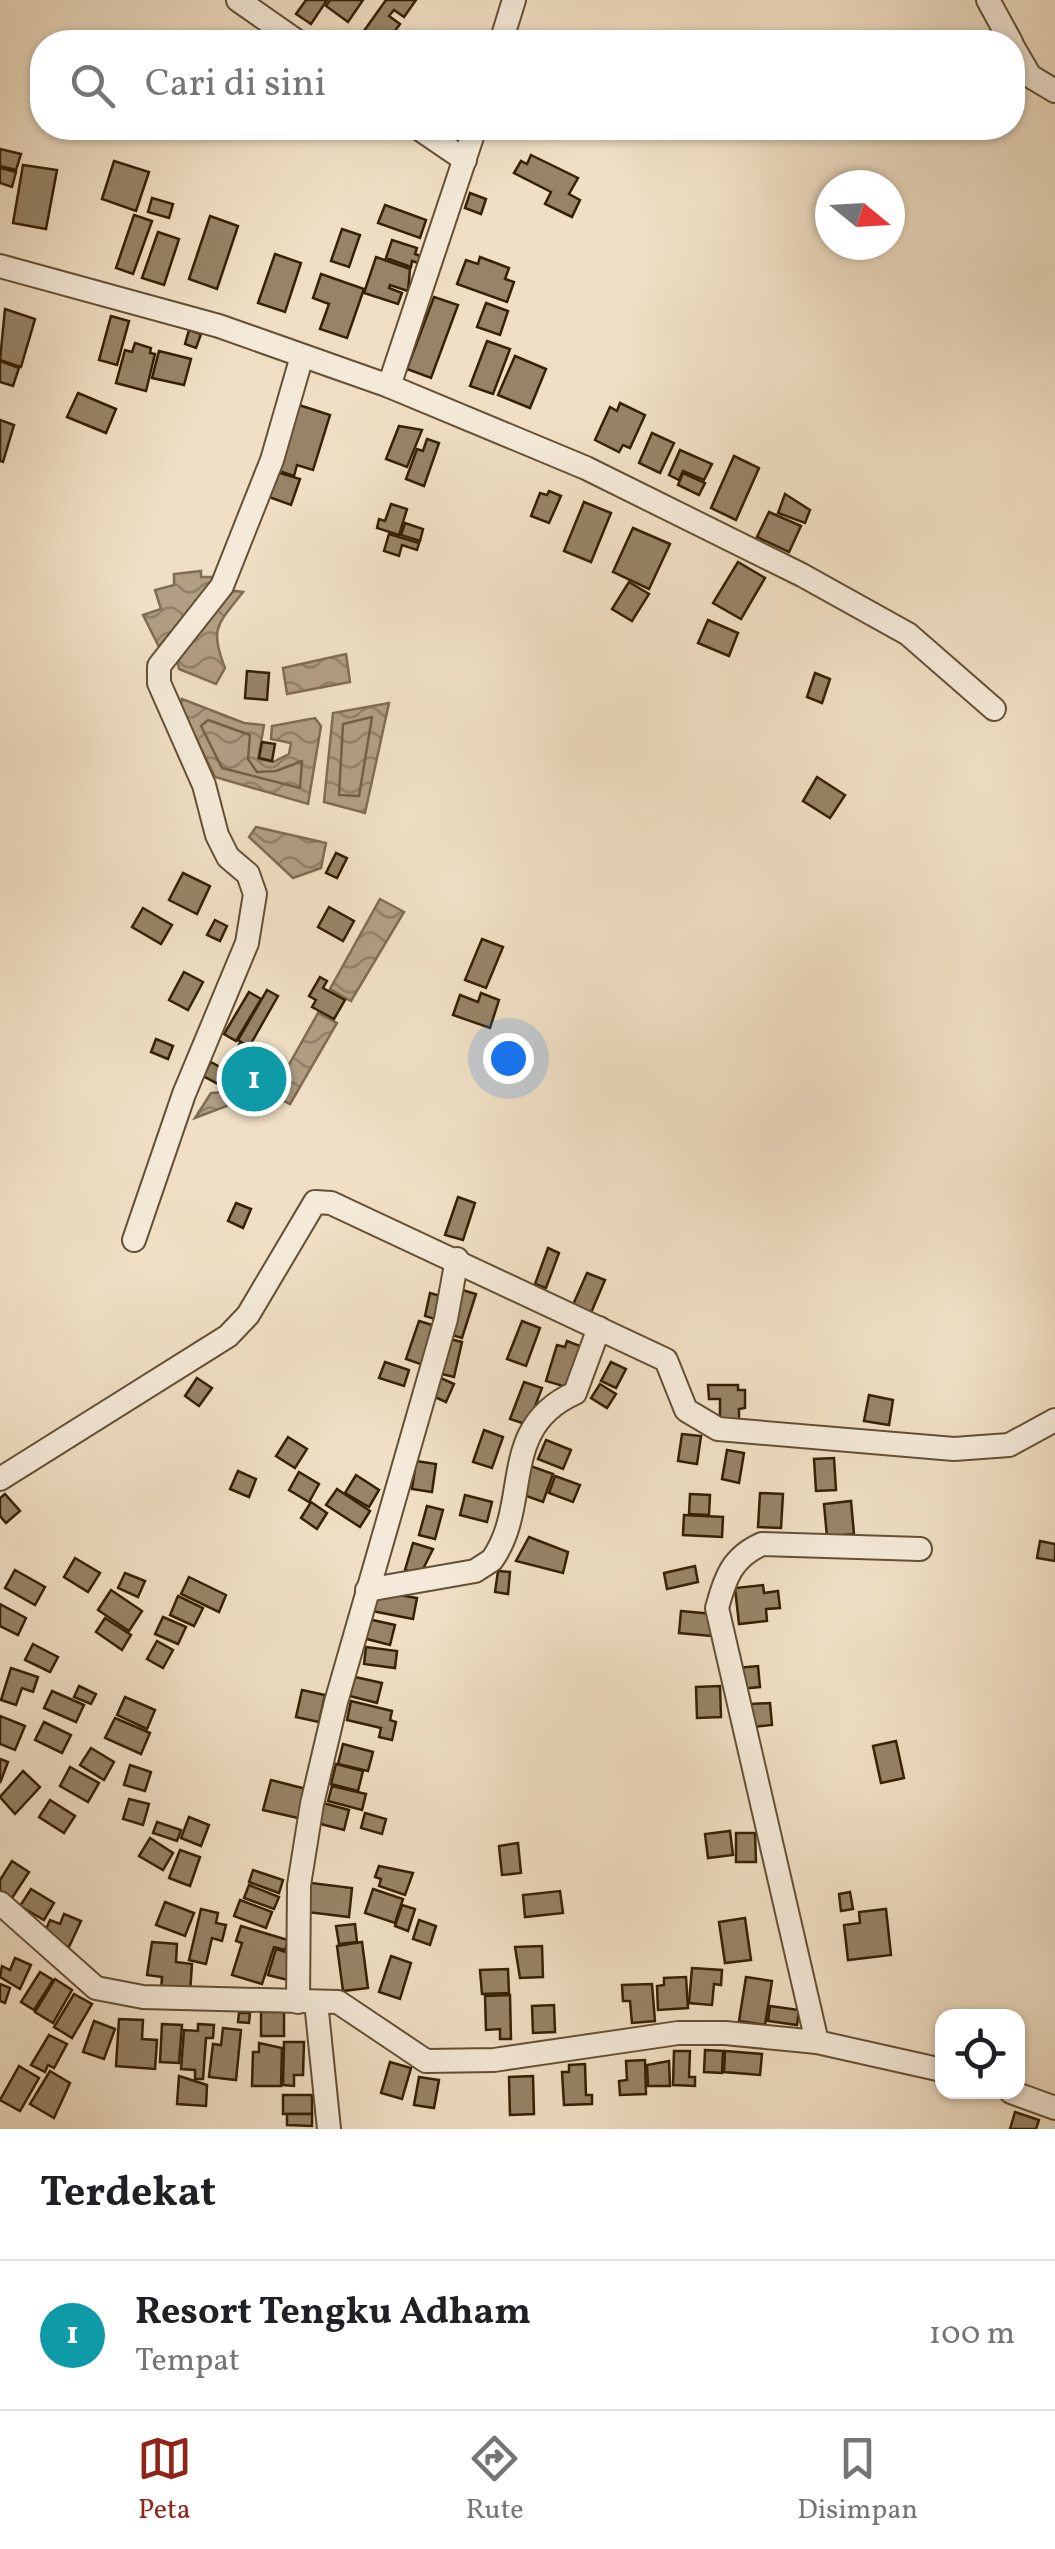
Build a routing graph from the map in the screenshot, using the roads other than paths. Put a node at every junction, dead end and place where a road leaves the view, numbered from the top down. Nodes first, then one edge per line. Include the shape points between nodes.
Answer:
1 (238, 0) edge
2 (514, 0) edge
3 (988, 0) edge
4 (281, 30) edge
5 (505, 30) edge
6 (1004, 30) edge
7 (1025, 67) edge
8 (1055, 91) edge
9 (436, 140) edge
10 (471, 140) edge
11 (465, 160) junction
12 (0, 266) edge
13 (302, 356) junction
14 (389, 386) junction
15 (994, 709) dead end
16 (134, 1240) dead end
17 (457, 1259) junction
18 (599, 1328) junction
19 (1055, 1420) edge
20 (0, 1478) edge
21 (920, 1550) dead end
22 (367, 1590) junction
23 (0, 1902) edge
24 (307, 2002) junction
25 (817, 2042) junction
26 (935, 2068) edge
27 (1025, 2097) edge
28 (1055, 2108) edge
29 (328, 2129) edge

1 - 4 street
2 - 5 street
3 - 6 street
7 - 8 street
9 - 11 street
10 - 11 street
11 - 14 street
12 - 13 street via 219,326
13 - 14 street
13 - 16 street via 272,460 222,586 158,666 217,835 228,857 248,874 254,894 247,943 184,1094
14 - 15 street via 586,468 802,575 908,634
17 - 18 street
17 - 20 street via 332,1203 315,1202 248,1315 228,1336
17 - 22 street via 446,1319
18 - 19 street via 666,1360 686,1410 718,1429 954,1450 1008,1445
18 - 22 street via 575,1392 549,1404 530,1430 492,1560 475,1572
21 - 25 street via 762,1544 743,1552 726,1575 717,1608
22 - 24 street via 312,1804 299,1886
23 - 24 street via 96,1988 143,1997
24 - 25 street via 338,2002 426,2061 442,2064 678,2034
24 - 29 street
25 - 26 street
27 - 28 street

